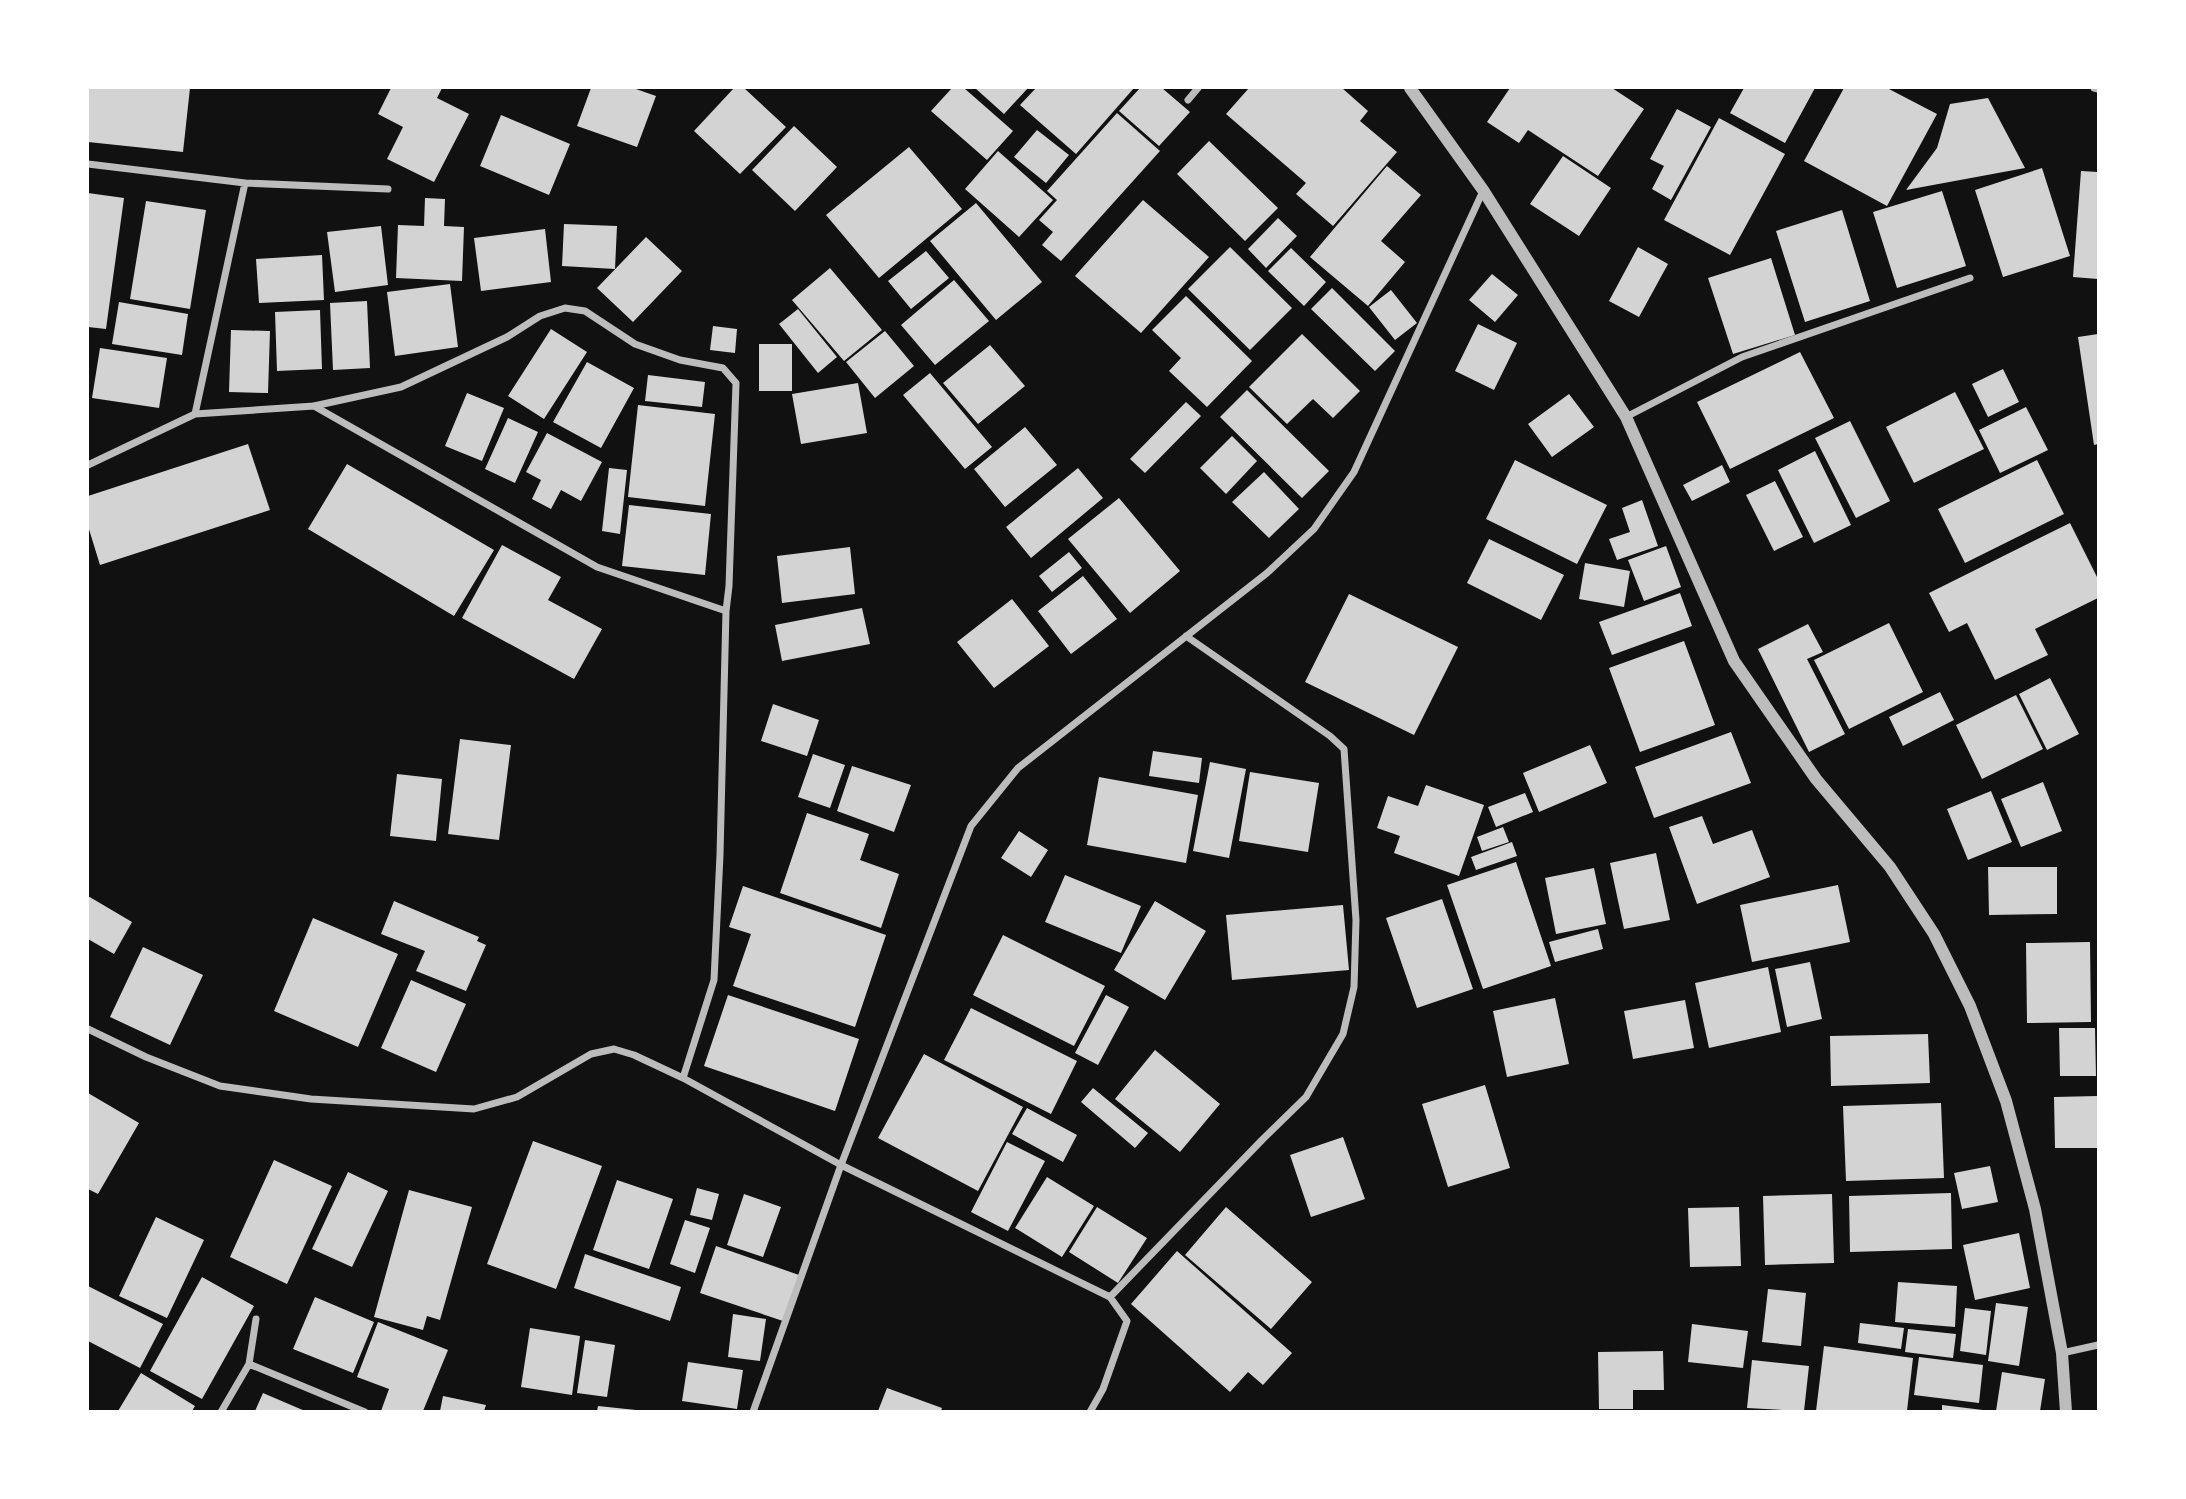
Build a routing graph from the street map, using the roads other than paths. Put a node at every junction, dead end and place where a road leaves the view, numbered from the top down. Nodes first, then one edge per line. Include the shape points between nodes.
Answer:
1 (1198, 88) edge
2 (1410, 88) edge
3 (1188, 100) dead end
4 (88, 164) edge
5 (245, 183) junction
6 (388, 189) dead end
7 (1483, 190) junction
8 (1970, 278) dead end
9 (314, 406) junction
10 (195, 414) junction
11 (1626, 417) junction
12 (88, 465) edge
13 (726, 611) junction
14 (1186, 636) junction
15 (88, 1029) edge
16 (683, 1078) junction
17 (841, 1165) junction
18 (1110, 1297) junction
19 (256, 1319) dead end
20 (2098, 1345) edge
21 (2062, 1353) junction
22 (249, 1364) junction
23 (221, 1412) edge
24 (365, 1412) edge
25 (753, 1412) edge
26 (1090, 1412) edge
27 (2066, 1412) edge

1 - 3 street
2 - 7 street
4 - 5 street
5 - 6 street
5 - 10 street
7 - 11 street
7 - 14 street via 1354,472 1314,529 1267,573
8 - 11 street via 1742,358
9 - 10 street
9 - 13 street via 597,567
9 - 13 street via 401,387 507,337 540,316 565,308 585,311 635,344 723,368 736,383
10 - 12 street
11 - 21 street via 1734,661 1816,779 1890,867 1934,934 1970,1006 2006,1101 2035,1209
13 - 16 street via 714,980
14 - 17 street via 1018,768 971,826
14 - 18 street via 1344,749 1356,920 1354,986 1343,1034 1306,1097
15 - 16 street via 220,1086 311,1099 474,1109 517,1097 591,1054 614,1049
16 - 17 street
17 - 18 street
17 - 25 street
18 - 26 street via 1127,1321
19 - 22 street
20 - 21 street
21 - 27 street
22 - 23 street
22 - 24 street

